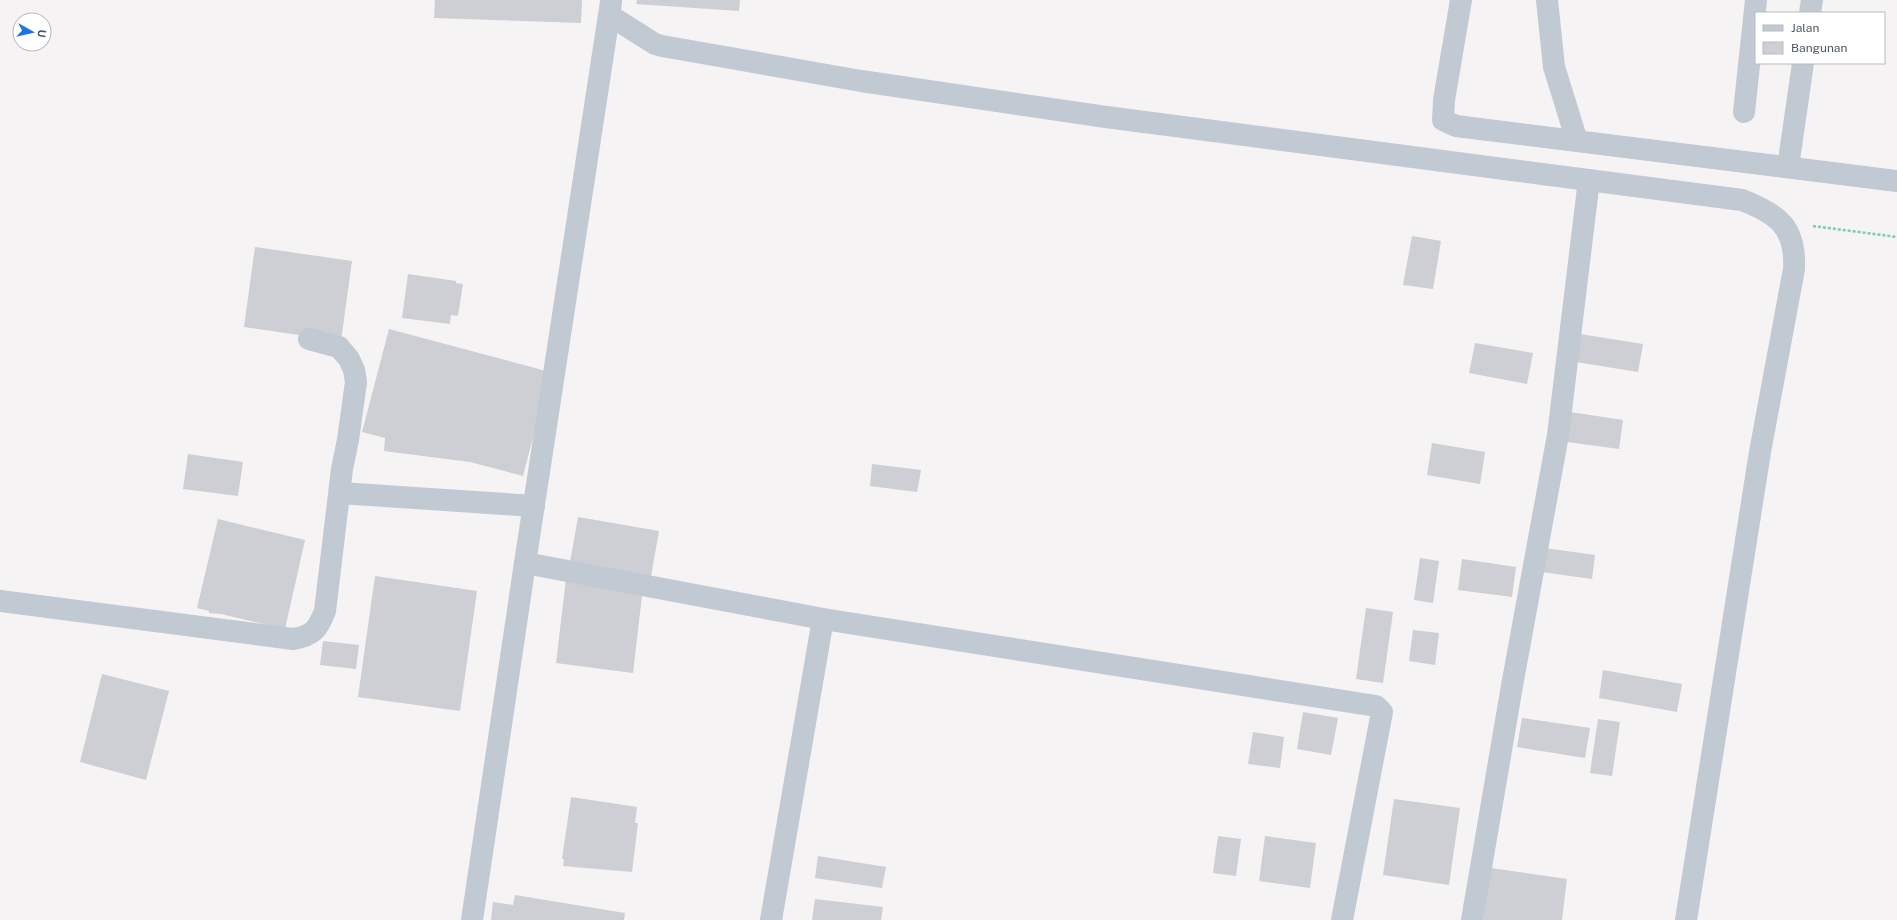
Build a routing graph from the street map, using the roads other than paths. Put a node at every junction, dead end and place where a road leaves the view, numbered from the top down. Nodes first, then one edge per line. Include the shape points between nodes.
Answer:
1 (1461, 0) edge
2 (1547, 0) edge
3 (1756, 0) edge
4 (1812, 0) edge
5 (610, 7) edge
6 (1810, 12) edge
7 (1802, 64) edge
8 (1744, 112) dead end
9 (1577, 141) junction
10 (1788, 167) junction
11 (1589, 180) junction
12 (1897, 181) edge
13 (309, 339) dead end
14 (340, 493) junction
15 (534, 506) junction
16 (525, 563) junction
17 (0, 601) edge
18 (823, 619) junction
19 (472, 920) edge
20 (771, 920) edge
21 (1342, 920) edge
22 (1472, 920) edge
23 (1686, 920) edge

1 - 9 street via 1443,120 1456,126
2 - 9 street via 1554,67
3 - 8 street
4 - 6 street
5 - 11 street via 654,44 744,61 1106,117
5 - 15 street
7 - 10 street
9 - 10 street
10 - 12 street
11 - 22 street via 1558,435
11 - 23 street via 1742,200 1763,208 1780,222 1792,242 1794,257
13 - 14 street via 339,347 349,358 354,370 356,382
14 - 15 street
14 - 17 street via 325,611 320,623 306,637 293,639
15 - 16 street
16 - 18 street
16 - 19 street
18 - 20 street
18 - 21 street via 1376,706 1382,712

